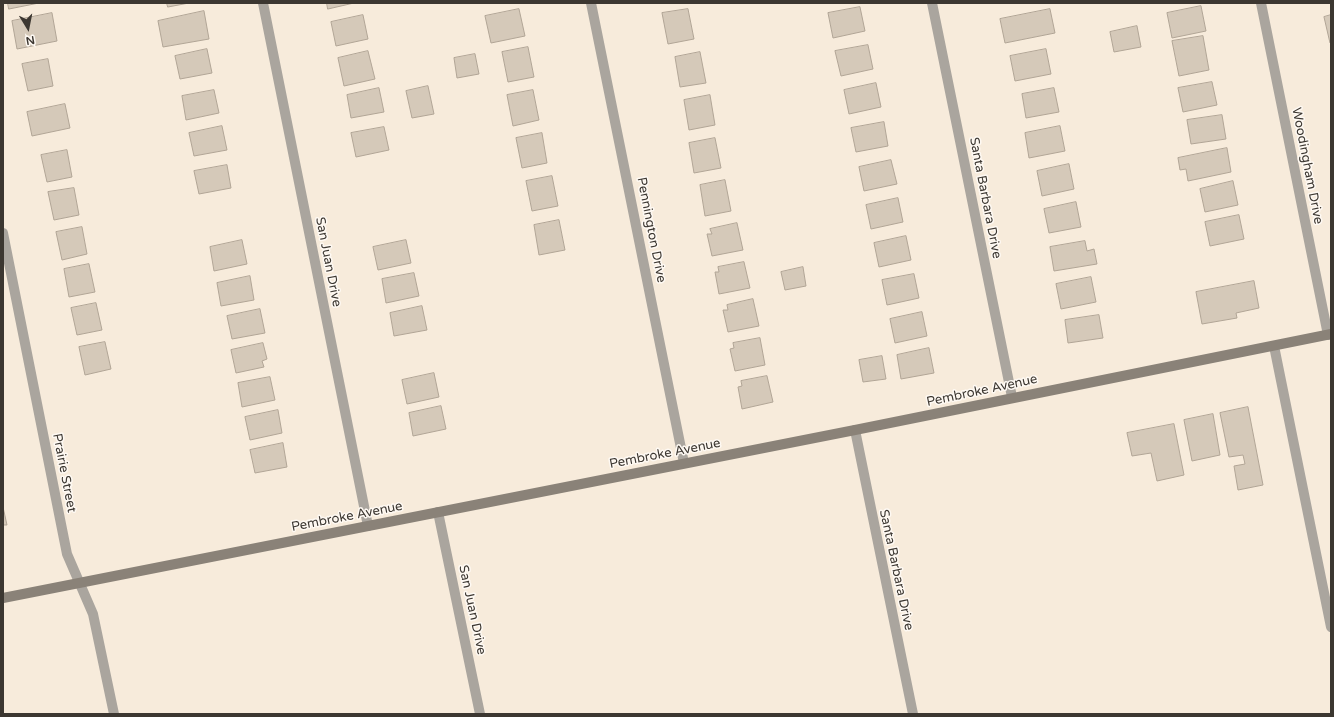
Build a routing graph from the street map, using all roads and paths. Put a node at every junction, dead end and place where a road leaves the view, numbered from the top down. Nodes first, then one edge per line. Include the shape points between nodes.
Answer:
1 (263, 3) edge
2 (591, 3) edge
3 (932, 3) edge
4 (1261, 3) edge
5 (3, 233) edge
6 (1329, 334) edge
7 (1274, 346) junction
8 (1012, 398) junction
9 (855, 430) junction
10 (684, 463) junction
11 (438, 512) junction
12 (368, 526) junction
13 (79, 582) junction
14 (3, 598) edge
15 (1331, 627) edge
16 (114, 714) edge
17 (480, 714) edge
18 (913, 714) edge

1 - 12 street, San Juan Drive
2 - 10 street, Pennington Drive
3 - 8 street, Santa Barbara Drive
4 - 6 street, Woodingham Drive
5 - 13 street, Prairie Street via 67,554
6 - 7 street, Pembroke Avenue
7 - 8 street, Pembroke Avenue
7 - 15 street
8 - 9 street, Pembroke Avenue
9 - 10 street, Pembroke Avenue
9 - 18 street, Santa Barbara Drive
10 - 11 street, Pembroke Avenue
11 - 12 street, Pembroke Avenue
11 - 17 street, San Juan Drive
12 - 13 street, Pembroke Avenue
13 - 14 street, Pembroke Avenue
13 - 16 street, Prairie Street via 93,614

